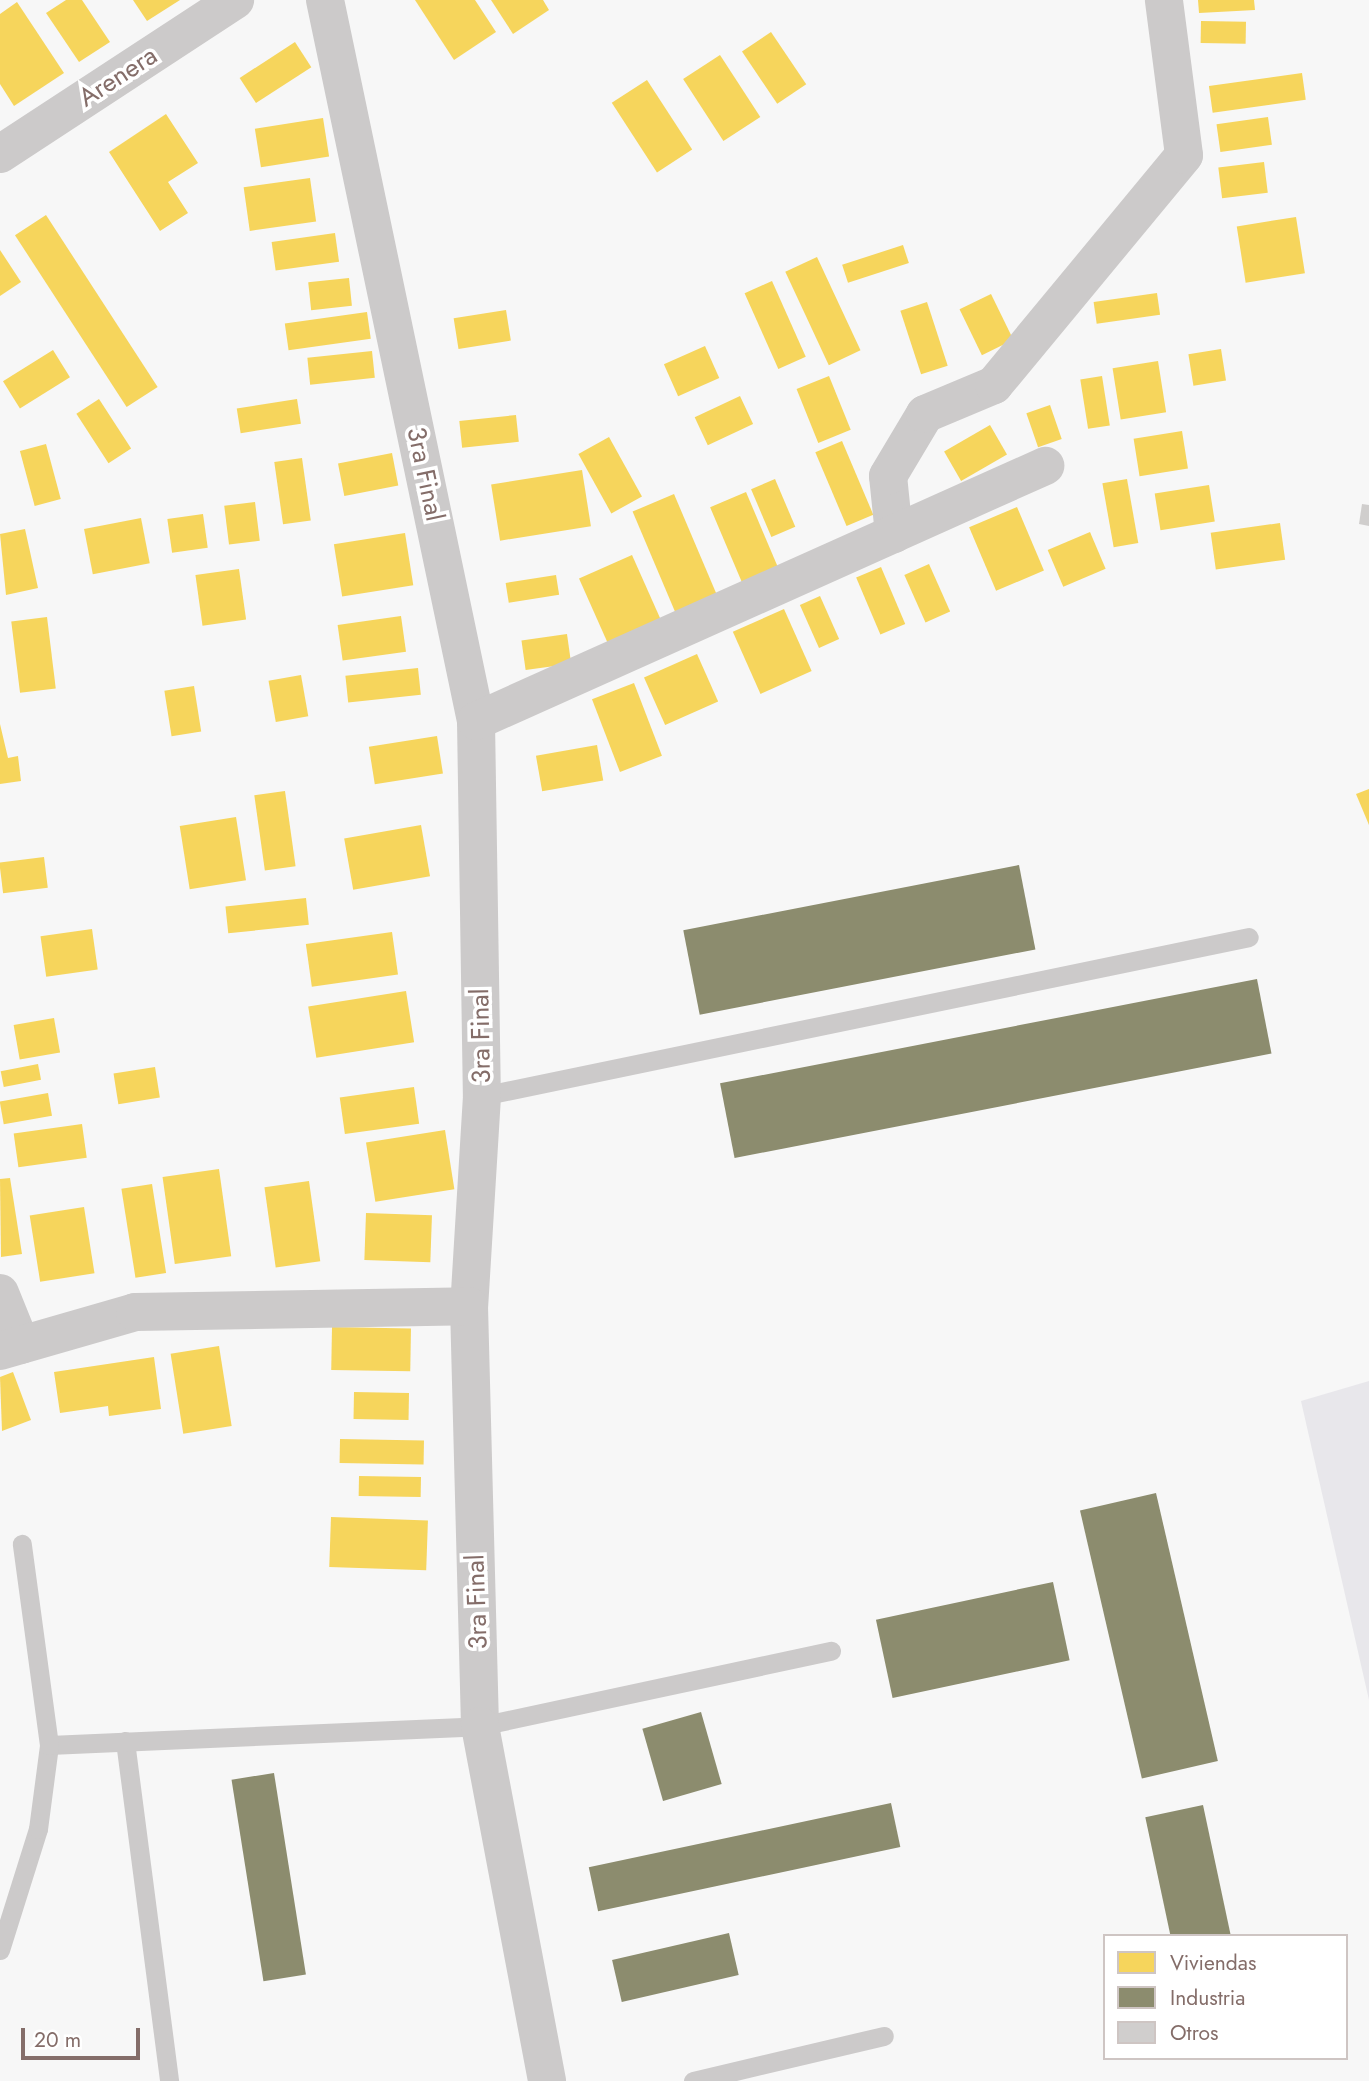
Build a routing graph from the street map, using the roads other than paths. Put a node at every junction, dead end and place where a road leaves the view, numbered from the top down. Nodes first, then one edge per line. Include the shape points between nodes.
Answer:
1 (235, 0) edge
2 (325, 0) edge
3 (1164, 0) edge
4 (0, 154) edge
5 (1045, 466) dead end
6 (894, 534) junction
7 (476, 721) junction
8 (1249, 937) dead end
9 (482, 1096) junction
10 (0, 1293) edge
11 (469, 1306) junction
12 (11, 1348) edge
13 (22, 1544) dead end
14 (831, 1651) dead end
15 (480, 1726) junction
16 (125, 1741) junction
17 (49, 1745) junction
18 (0, 1950) edge
19 (884, 2036) dead end
20 (169, 2081) edge
21 (547, 2081) edge
22 (693, 2081) edge

1 - 4 street, Arenera
2 - 7 street, 3ra Final
3 - 6 street via 1184,155 994,385 925,414 888,476
5 - 6 street
6 - 7 street
7 - 9 street, 3ra Final
8 - 9 lane
9 - 11 street, 3ra Final
10 - 12 street
11 - 12 street via 135,1312
11 - 15 street, 3ra Final
13 - 17 lane
14 - 15 lane
15 - 16 lane
15 - 21 street, 3ra Final
16 - 17 lane
16 - 20 lane
17 - 18 lane via 38,1829
19 - 22 lane

